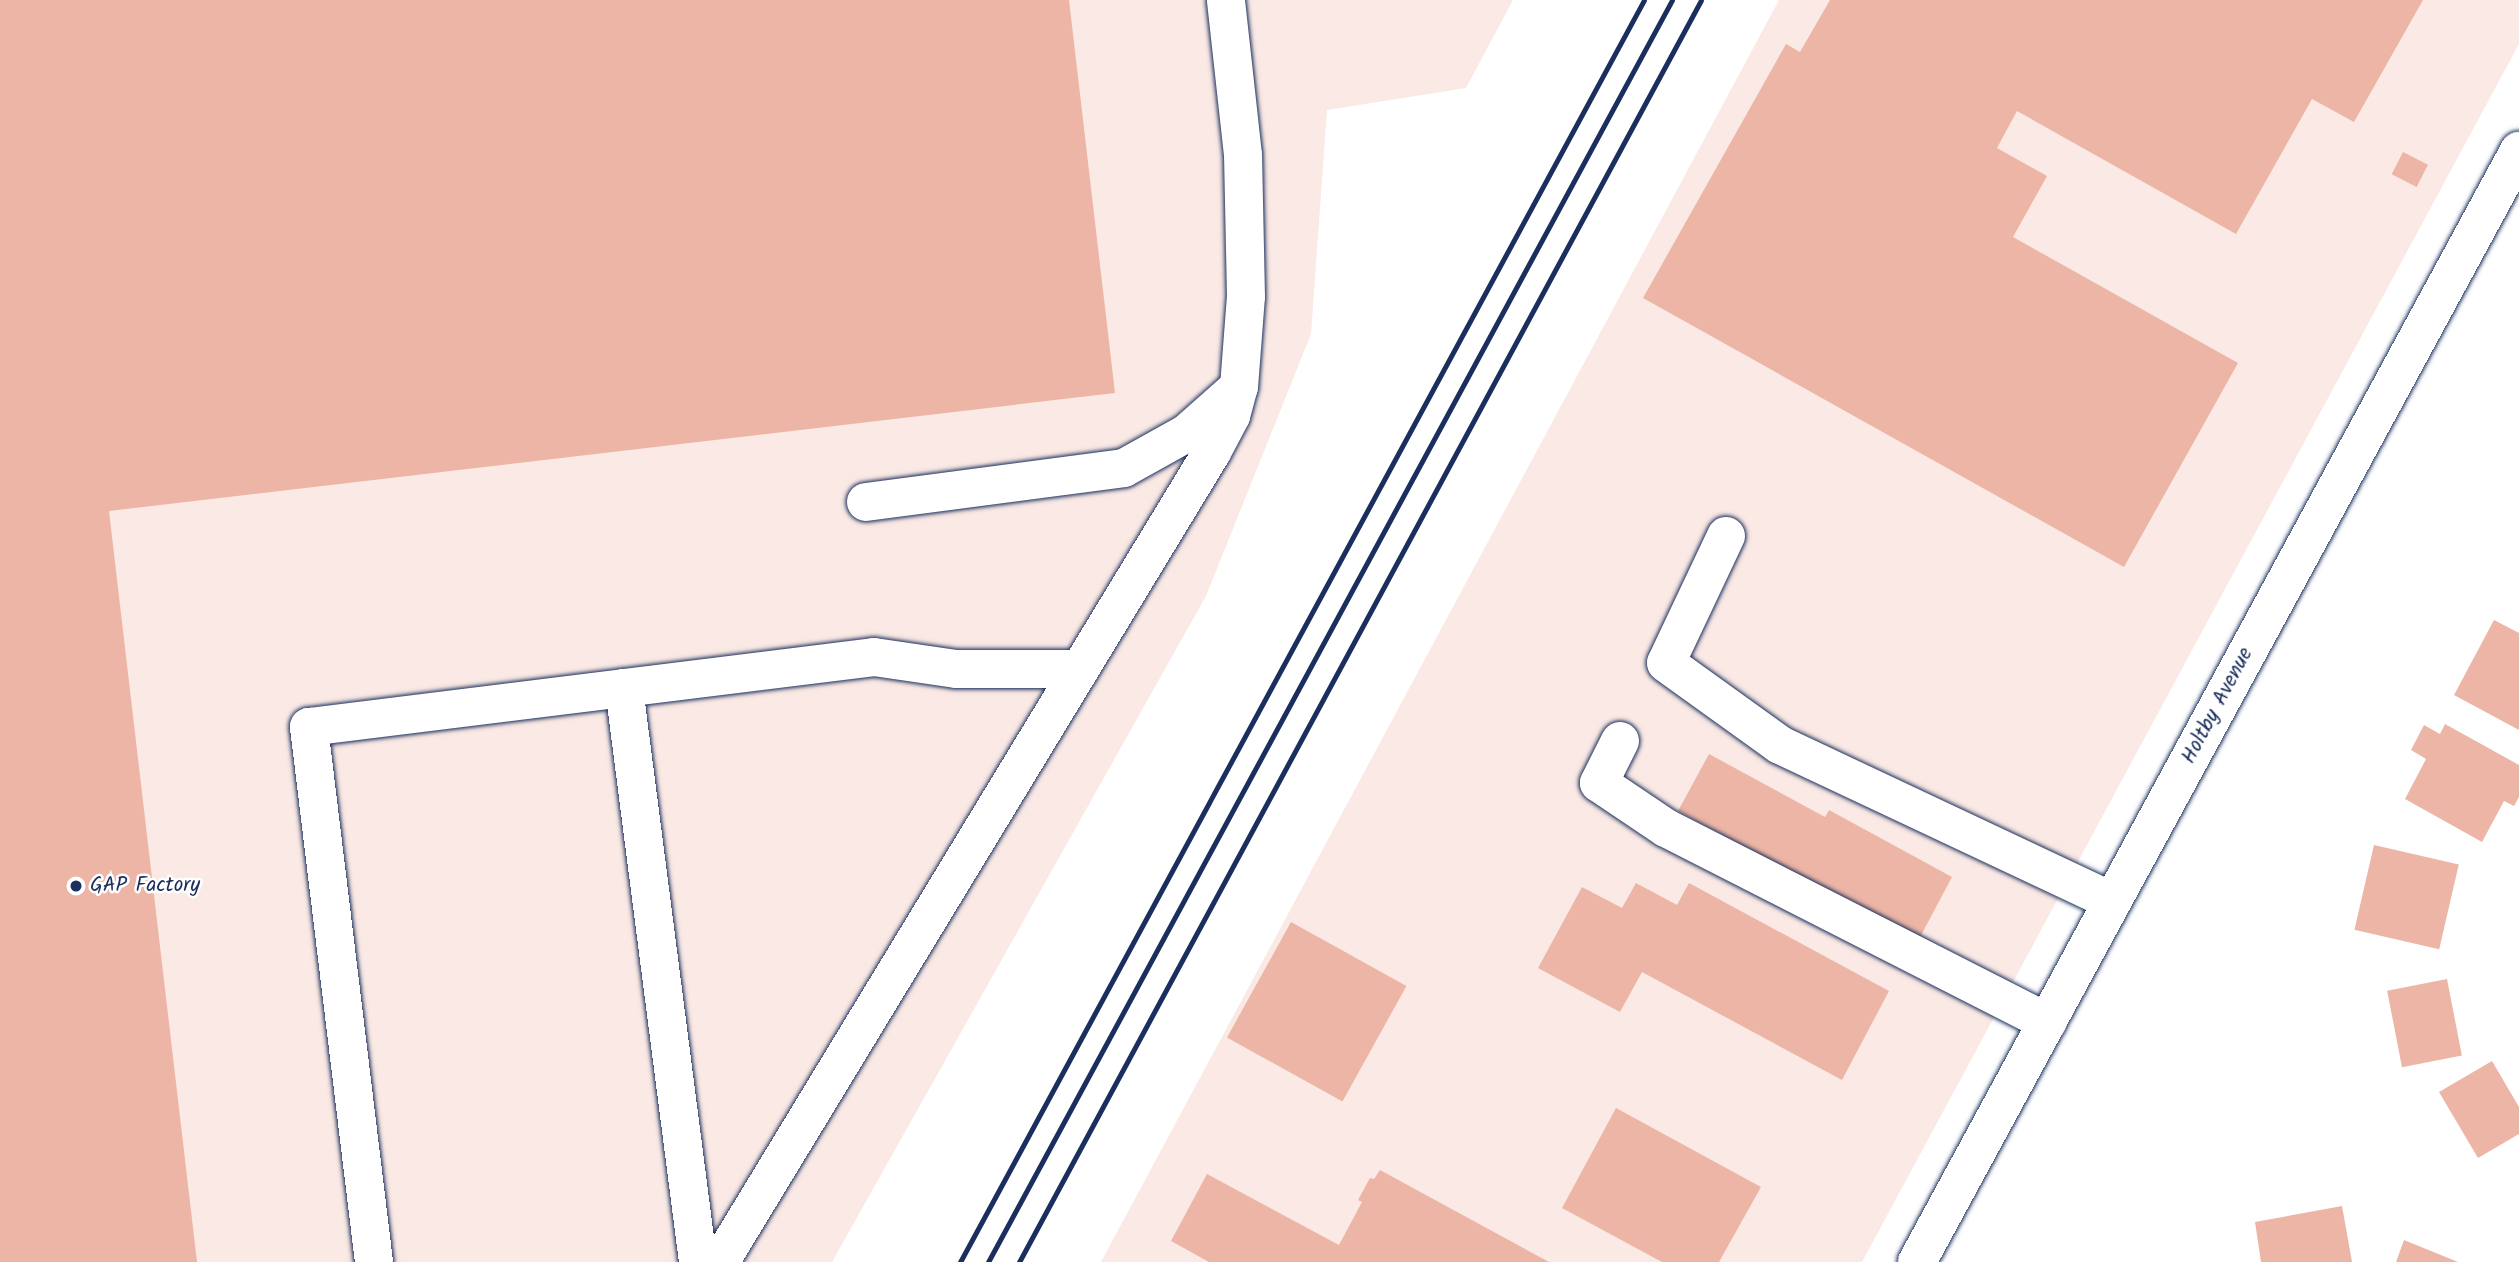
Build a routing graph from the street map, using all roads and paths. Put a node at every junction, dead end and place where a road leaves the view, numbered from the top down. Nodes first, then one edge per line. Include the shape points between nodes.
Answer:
1 (1226, 0) edge
2 (2519, 150) edge
3 (1239, 387) junction
4 (866, 502) dead end
5 (1726, 536) dead end
6 (1080, 669) junction
7 (624, 688) junction
8 (1620, 741) dead end
9 (2112, 901) junction
10 (2047, 1022) junction
11 (374, 1262) edge
12 (698, 1262) edge
13 (720, 1262) edge
14 (1917, 1262) edge

1 - 3 street via 1243,155 1245,297
2 - 9 street, Holtby Avenue
3 - 4 street via 1188,433 1124,468
3 - 6 street via 1231,416 1212,452
5 - 9 street via 1666,663 1780,745
6 - 7 street via 956,669 874,657
6 - 13 street
7 - 11 street via 309,727
7 - 12 street
8 - 10 street via 1599,783 1666,828
9 - 10 street, Holtby Avenue
10 - 14 street, Holtby Avenue

